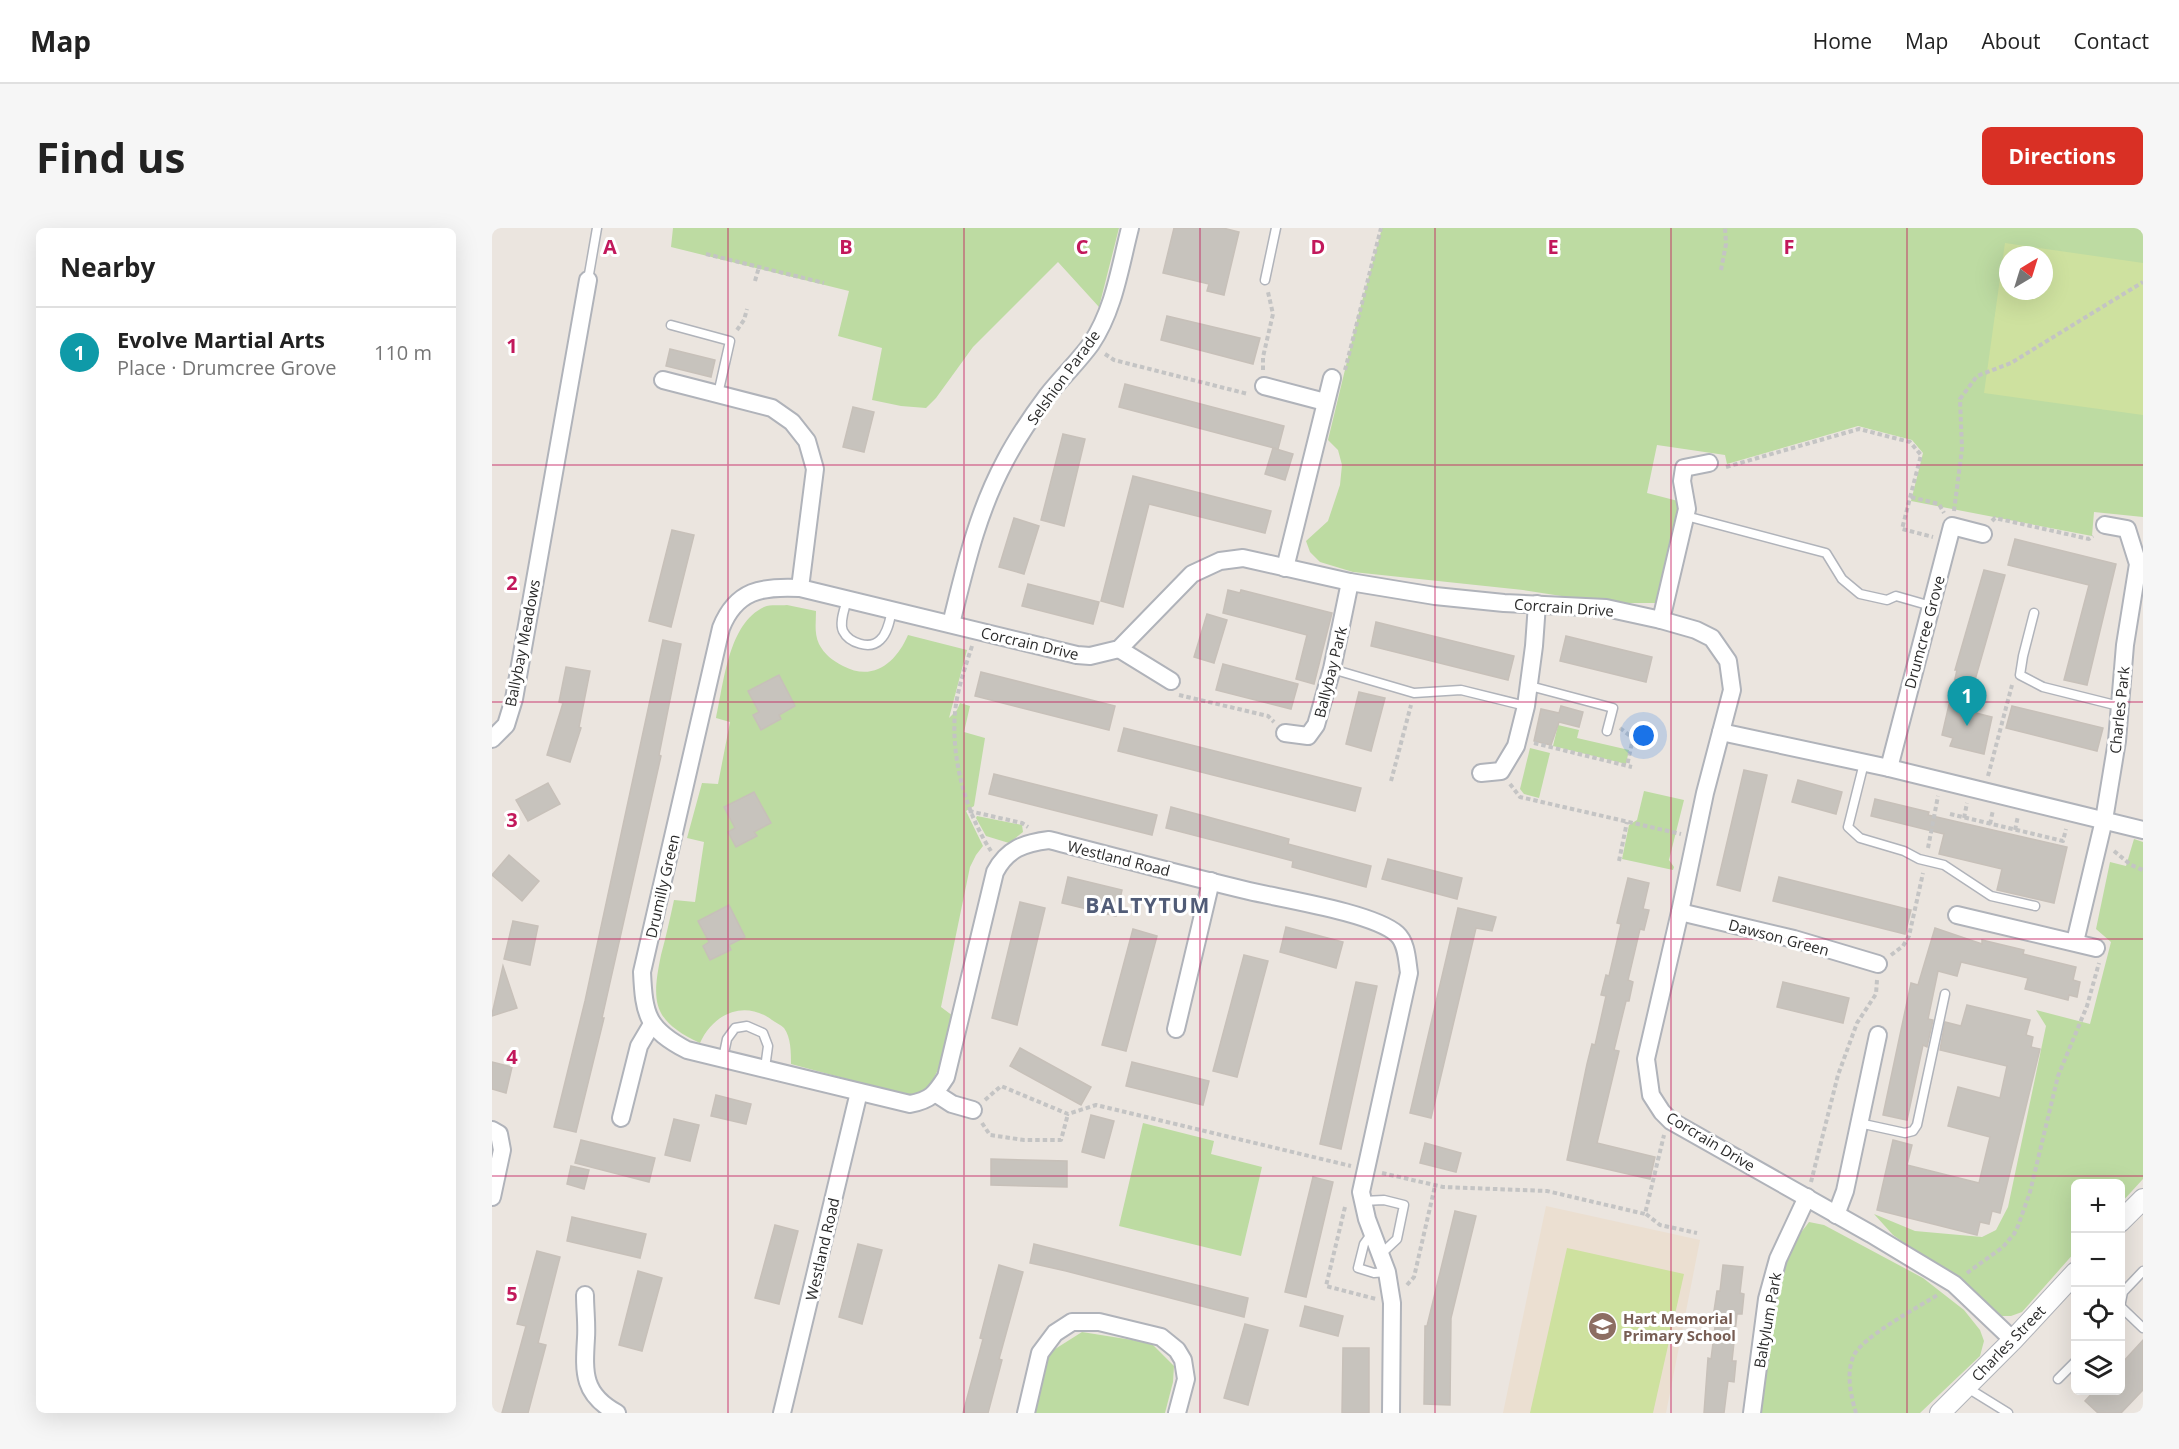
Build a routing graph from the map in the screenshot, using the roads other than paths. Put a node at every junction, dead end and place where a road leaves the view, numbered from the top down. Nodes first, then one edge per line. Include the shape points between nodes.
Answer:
1 (597, 228) edge
2 (1130, 228) edge
3 (1276, 228) edge
4 (588, 280) joint
5 (1265, 280) road end
6 (670, 325) dead end
7 (1332, 378) road end
8 (663, 380) dead end
9 (1264, 386) road end
10 (718, 394) junction
11 (1325, 402) junction
12 (1709, 463) road end
13 (1686, 516) junction
14 (2105, 525) road end
15 (1983, 534) road end
16 (1285, 568) junction
17 (1350, 582) junction
18 (800, 588) junction
19 (847, 599) junction
20 (2137, 600) edge
21 (1537, 604) junction
22 (1931, 606) junction
23 (892, 609) junction
24 (2034, 612) dead end
25 (1661, 620) junction
26 (951, 624) junction
27 (1119, 649) junction
28 (1332, 669) junction
29 (1171, 681) road end
30 (1530, 686) junction
31 (1526, 706) junction
32 (2119, 706) junction
33 (1607, 731) dead end
34 (1721, 732) junction
35 (1286, 733) road end
36 (492, 739) edge
37 (1864, 763) junction
38 (1888, 768) junction
39 (1481, 773) dead end
40 (2104, 820) junction
41 (2143, 830) edge
42 (1211, 881) junction
43 (2035, 906) dead end
44 (1680, 912) junction
45 (1957, 915) dead end
46 (2075, 942) junction
47 (2096, 948) road end
48 (1878, 964) road end
49 (1945, 994) dead end
50 (652, 1024) junction
51 (1176, 1029) dead end
52 (1878, 1035) dead end
53 (723, 1058) junction
54 (765, 1068) junction
55 (859, 1092) junction
56 (935, 1093) junction
57 (973, 1110) road end
58 (621, 1118) dead end
59 (1859, 1123) junction
60 (492, 1130) edge
61 (492, 1197) edge
62 (1807, 1197) junction
63 (2143, 1199) edge
64 (1363, 1201) junction
65 (1836, 1215) junction
66 (2125, 1218) edge
67 (1372, 1232) junction
68 (1381, 1254) junction
69 (2143, 1271) edge
70 (1387, 1272) junction
71 (2071, 1277) edge
72 (2125, 1290) edge
73 (585, 1295) dead end
74 (2125, 1311) edge
75 (2143, 1328) edge
76 (2013, 1340) junction
77 (2071, 1366) edge
78 (2058, 1379) dead end
79 (1966, 1387) junction
80 (617, 1413) edge
81 (782, 1413) edge
82 (1026, 1413) edge
83 (1177, 1413) edge
84 (1391, 1413) edge
85 (1752, 1413) edge
86 (1940, 1413) edge
87 (2008, 1413) edge

1 - 4 lane
2 - 26 street, Selshion Parade via 1109,309 1091,344 1032,417 990,489
3 - 5 lane
4 - 36 street, Ballybay Meadows via 513,699 506,725
6 - 10 lane via 730,340
7 - 11 street
8 - 10 street
9 - 11 street
10 - 18 street via 772,408 792,422 807,441 815,469
11 - 16 street
12 - 13 street via 1684,468
13 - 22 lane via 1826,553 1842,579 1860,594 1887,600 1896,596
13 - 25 street
14 - 20 street, Charles Park via 2127,529 2138,564
15 - 22 street, Drumcree Grove via 1950,534
16 - 17 street, Corcrain Drive
16 - 27 street, Corcrain Drive via 1243,558 1220,561 1192,574
17 - 21 street, Corcrain Drive via 1435,596
17 - 28 street, Ballybay Park
18 - 19 street, Corcrain Drive
18 - 50 street, Drumilly Green via 775,586 740,599 721,628 642,972 643,1003
19 - 23 street, Corcrain Drive
19 - 23 lane via 843,630 850,640 861,645 881,640
20 - 32 street, Charles Park
21 - 25 street, Corcrain Drive via 1606,608
21 - 30 street
22 - 38 street, Drumcree Grove
23 - 26 street, Corcrain Drive
24 - 32 lane via 2020,675 2043,687
25 - 34 street, Corcrain Drive via 1712,638 1728,661 1732,690
26 - 27 street, Corcrain Drive via 1077,655
27 - 29 street
28 - 31 lane via 1414,693 1461,690
28 - 35 street, Ballybay Park via 1316,725 1308,736
30 - 31 street
30 - 33 lane via 1613,708
31 - 39 street via 1516,746 1501,771
32 - 40 street, Charles Park
34 - 37 street
34 - 44 street, Corcrain Drive
37 - 38 street
37 - 43 lane via 1848,827 1860,838 1944,865 1991,896
38 - 40 street
40 - 41 street
40 - 46 street, Charles Park
42 - 51 street
42 - 56 street, Westland Road via 1049,840 1027,843 1014,850 994,872 946,1077
42 - 64 street, Westland Road via 1347,913 1387,927 1399,936 1409,973 1361,1192
44 - 48 street, Dawson Green
44 - 62 street, Corcrain Drive via 1646,1059 1651,1095 1671,1121
45 - 46 street
46 - 47 street
49 - 59 lane via 1913,1131 1905,1133
50 - 53 street via 667,1039 687,1050
50 - 58 street via 639,1046
52 - 59 street
53 - 54 street
53 - 54 lane via 727,1039 735,1028 747,1026 763,1033 768,1046
54 - 55 street
55 - 56 street via 910,1104 924,1102
55 - 81 street, Westland Road
56 - 57 street via 952,1104
59 - 65 street
60 - 61 street via 499,1134 502,1150
62 - 65 street, Corcrain Drive
62 - 85 street, Baltylum Park via 1778,1260 1767,1299
63 - 66 street
64 - 67 street, Westland Road
64 - 68 lane via 1384,1200 1404,1205 1397,1239
65 - 76 street, Corcrain Drive via 1954,1284
67 - 68 street, Westland Road
67 - 70 lane via 1364,1244 1358,1268
68 - 70 street, Westland Road
69 - 72 lane
70 - 84 street, Westland Road via 1392,1303
71 - 76 street, Charles Street
73 - 80 street via 584,1368 589,1388 603,1405
74 - 75 lane
76 - 79 street, Charles Street
77 - 78 lane
79 - 86 street, Charles Street
79 - 87 lane
82 - 83 street via 1041,1353 1055,1333 1072,1322 1099,1322 1161,1337 1178,1350 1186,1379

